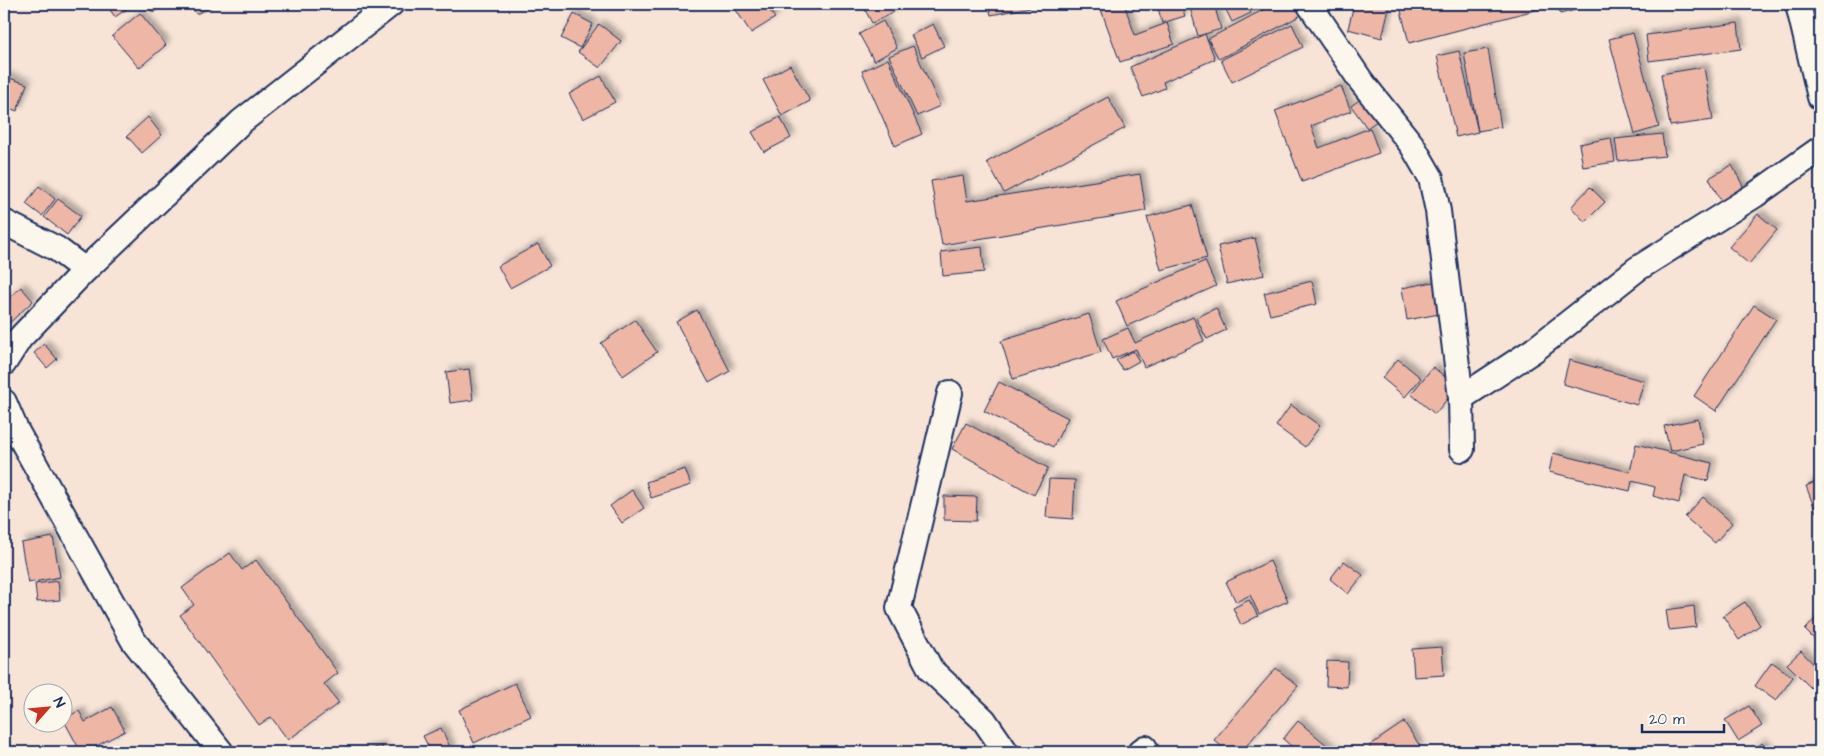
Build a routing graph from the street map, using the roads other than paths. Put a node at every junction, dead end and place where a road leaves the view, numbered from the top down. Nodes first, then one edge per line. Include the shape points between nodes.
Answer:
1 (391, 4) edge
2 (1798, 4) edge
3 (1311, 5) edge
4 (1820, 97) edge
5 (1820, 149) edge
6 (4, 222) edge
7 (85, 270) junction
8 (4, 363) edge
9 (950, 394) dead end
10 (1462, 398) junction
11 (4, 402) edge
12 (1462, 449) dead end
13 (221, 752) edge
14 (1006, 752) edge

1 - 7 street via 242,122
2 - 4 street
3 - 10 street via 1361,81 1412,144 1431,178
5 - 10 street via 1755,195 1637,269 1534,350
6 - 7 street via 57,249
7 - 8 street via 20,338
9 - 14 street via 899,608 931,670 984,720
10 - 12 street
11 - 13 street via 16,430 133,640

